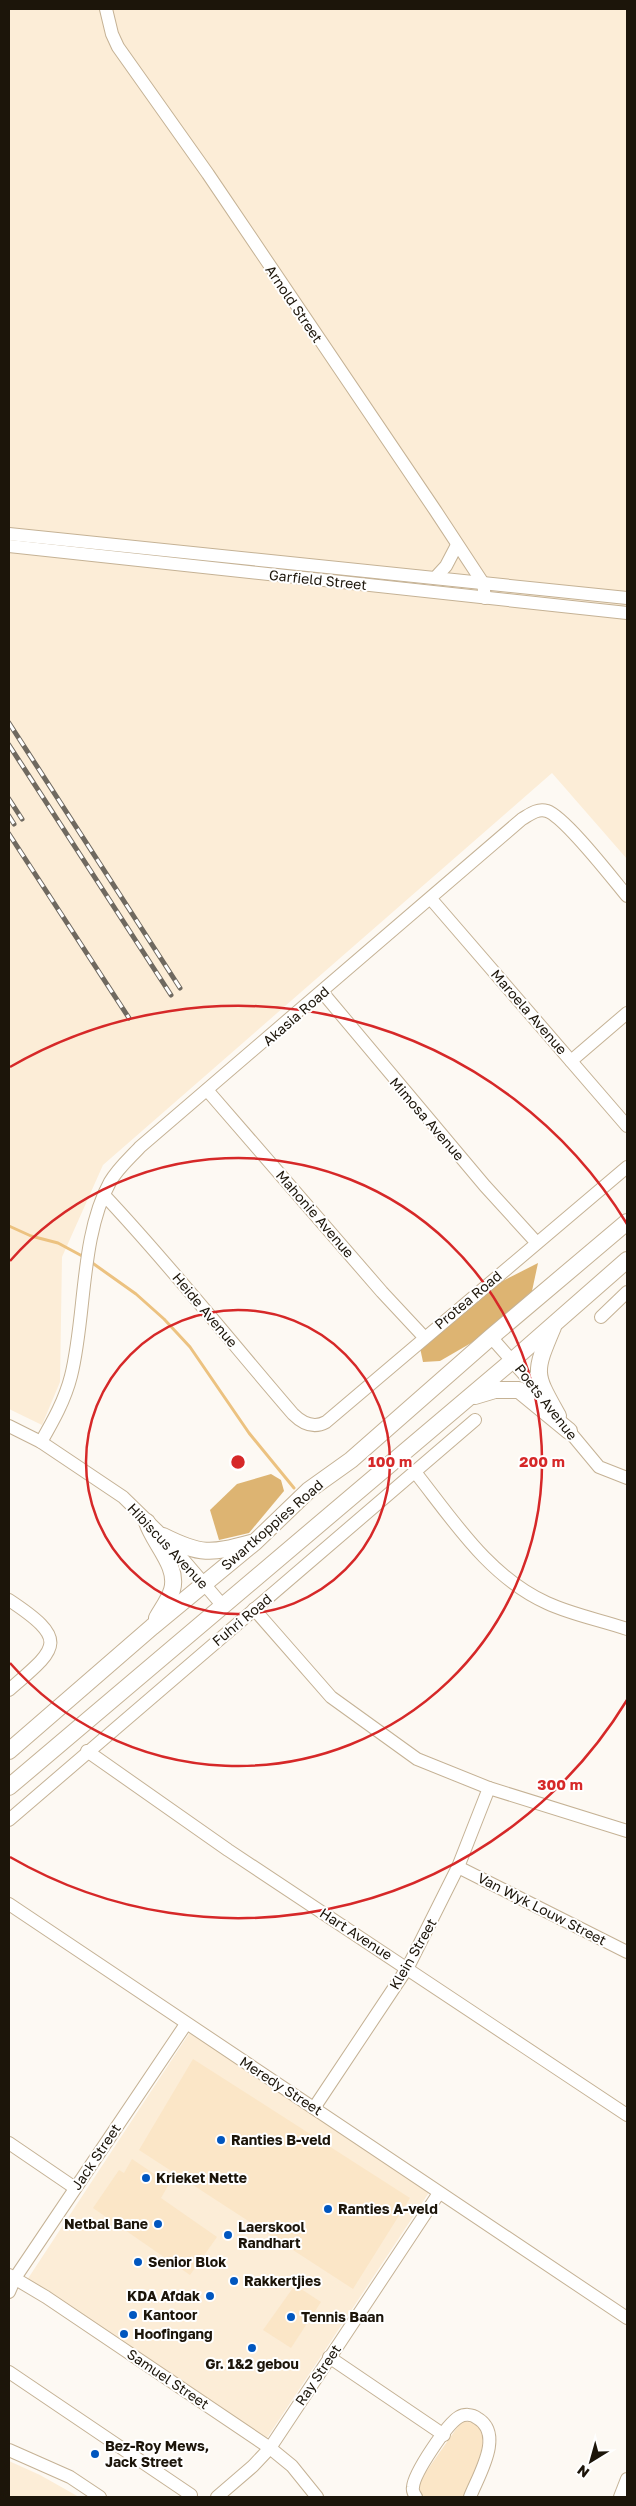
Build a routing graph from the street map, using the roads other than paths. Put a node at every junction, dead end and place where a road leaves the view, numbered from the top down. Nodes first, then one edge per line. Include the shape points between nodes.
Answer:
1 (106, 9) edge
2 (9, 534) edge
3 (457, 544) junction
4 (9, 546) edge
5 (285, 562) junction
6 (284, 576) junction
7 (434, 578) junction
8 (483, 582) junction
9 (485, 598) junction
10 (627, 598) edge
11 (627, 613) edge
12 (627, 896) edge
13 (431, 899) junction
14 (323, 993) junction
15 (627, 1013) edge
16 (572, 1061) junction
17 (207, 1090) junction
18 (627, 1126) edge
19 (627, 1167) edge
20 (104, 1195) junction
21 (627, 1222) edge
22 (536, 1242) junction
23 (627, 1260) edge
24 (627, 1292) edge
25 (601, 1316) dead end
26 (554, 1322) junction
27 (424, 1337) junction
28 (492, 1337) junction
29 (512, 1360) junction
30 (467, 1399) junction
31 (558, 1416) junction
32 (475, 1420) dead end
33 (307, 1424) joint
34 (9, 1426) edge
35 (569, 1431) junction
36 (42, 1442) junction
37 (415, 1472) junction
38 (627, 1478) edge
39 (147, 1522) junction
40 (163, 1536) junction
41 (255, 1542) junction
42 (204, 1584) junction
43 (9, 1600) edge
44 (223, 1606) junction
45 (254, 1609) junction
46 (152, 1627) junction
47 (627, 1629) edge
48 (9, 1690) edge
49 (9, 1751) edge
50 (86, 1751) junction
51 (9, 1787) edge
52 (490, 1788) junction
53 (9, 1820) edge
54 (627, 1832) edge
55 (458, 1867) junction
56 (9, 1904) edge
57 (627, 1952) edge
58 (408, 1967) junction
59 (186, 2024) junction
60 (314, 2108) junction
61 (627, 2115) edge
62 (9, 2143) edge
63 (75, 2188) junction
64 (439, 2193) junction
65 (12, 2276) edge
66 (9, 2292) edge
67 (627, 2318) edge
68 (329, 2357) junction
69 (9, 2372) edge
70 (444, 2435) junction
71 (270, 2448) junction
72 (9, 2450) edge
73 (627, 2479) edge
74 (191, 2495) dead end
75 (100, 2497) edge
76 (218, 2497) edge
77 (317, 2497) edge
78 (416, 2497) edge
79 (470, 2497) edge
80 (620, 2497) edge

1 - 3 street, Arnold Street via 118,46
2 - 5 street, Garfield Street
3 - 7 street via 446,566
3 - 8 street, Arnold Street
4 - 6 street, Garfield Street
5 - 6 street
5 - 7 street, Garfield Street
6 - 9 street, Garfield Street
7 - 8 street, Garfield Street
8 - 9 street, Arnold Street
8 - 10 street, Garfield Street
9 - 11 street, Garfield Street
12 - 13 street, Akasia Road via 562,821 546,811 534,812 522,820
13 - 14 street, Akasia Road
13 - 16 street, Maroela Avenue
14 - 17 street, Akasia Road
14 - 22 street, Mimosa Avenue
15 - 16 street
16 - 18 street, Maroela Avenue
17 - 20 street, Akasia Road via 140,1147 120,1168
17 - 27 street, Mahonie Avenue
19 - 22 street, Protea Road
20 - 33 street, Heide Avenue via 152,1245 293,1414
20 - 36 street, Akasia Road via 88,1261 72,1374
21 - 28 main road, Swartkoppies Road
22 - 27 street, Protea Road
23 - 26 main road
24 - 25 street
26 - 29 main road
26 - 31 main road via 541,1356 538,1379
27 - 33 street, Protea Road via 326,1422
28 - 29 street, Poets Avenue
28 - 41 main road, Swartkoppies Road via 351,1460 308,1490
29 - 30 main road
29 - 31 street, Poets Avenue
30 - 35 main road via 496,1390 519,1390
30 - 44 main road
31 - 35 street, Poets Avenue
32 - 37 street, Fuhri Road
34 - 36 street, Hibiscus Avenue
35 - 38 street, Poets Avenue via 599,1467
36 - 39 street, Hibiscus Avenue via 123,1497
37 - 45 street, Fuhri Road
37 - 47 street via 482,1557 503,1574 548,1604
39 - 40 street, Hibiscus Avenue
39 - 46 main road via 154,1541 173,1572 174,1581
40 - 41 main road via 204,1552
40 - 42 street, Hibiscus Avenue
41 - 42 main road, Swartkoppies Road
42 - 44 street, Hibiscus Avenue
42 - 46 main road, Swartkoppies Road
43 - 48 street via 38,1622 51,1638 50,1650 38,1665
44 - 51 main road
45 - 50 street, Fuhri Road
45 - 52 street via 315,1682 352,1714 418,1759
46 - 49 main road, Swartkoppies Road
50 - 53 street, Fuhri Road
50 - 58 street, Hart Avenue via 228,1850
52 - 54 street
52 - 55 street, Klein Street
55 - 57 street, Van Wyk Louw Street
55 - 58 street, Klein Street
56 - 59 street, Meredy Street
58 - 60 street, Klein Street
58 - 61 street, Hart Avenue
59 - 60 street, Meredy Street
59 - 63 street, Jack Street
60 - 64 street, Meredy Street
62 - 63 street
63 - 65 street, Jack Street
64 - 67 street, Meredy Street
64 - 68 street, Ray Street
65 - 66 street, Jack Street
65 - 71 street, Samuel Street
68 - 70 street
68 - 71 street, Ray Street
69 - 74 street
70 - 78 street via 414,2480
70 - 79 street via 457,2418 467,2415 478,2418 488,2431 487,2454
71 - 76 street, Ray Street
71 - 77 street, Samuel Street via 292,2466
72 - 75 street via 70,2477
73 - 80 street

